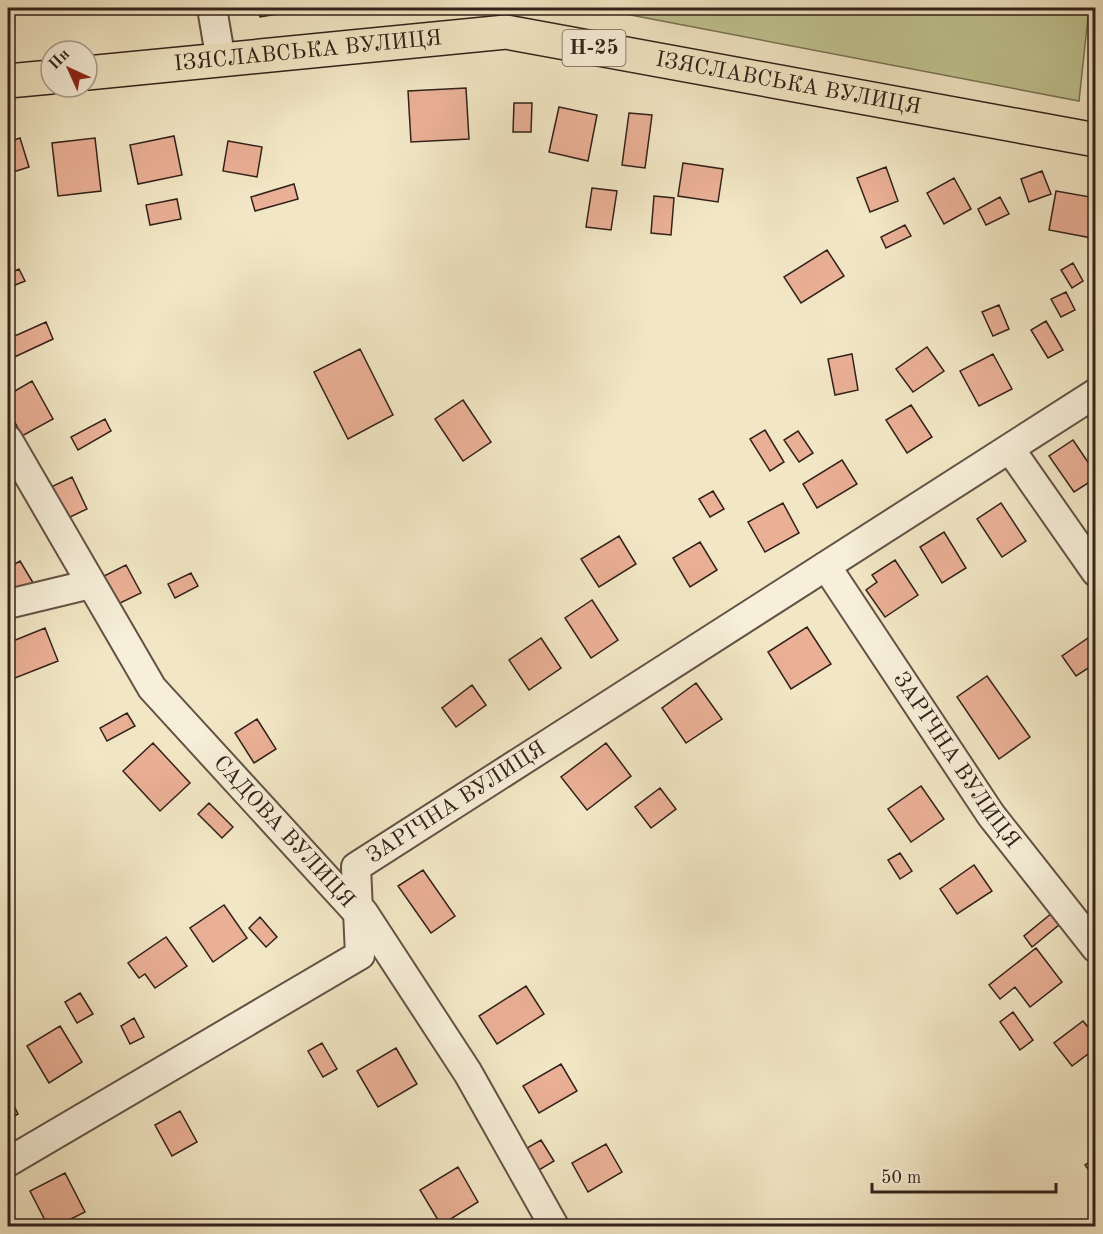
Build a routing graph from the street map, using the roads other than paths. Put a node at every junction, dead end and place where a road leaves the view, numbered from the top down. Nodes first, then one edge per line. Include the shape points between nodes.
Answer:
1 (212, 8) edge
2 (221, 61) junction
3 (99, 72) edge
4 (39, 78) edge
5 (8, 81) edge
6 (1095, 140) edge
7 (1095, 393) edge
8 (8, 440) edge
9 (1010, 449) junction
10 (826, 566) junction
11 (1095, 572) edge
12 (91, 584) junction
13 (8, 604) edge
14 (357, 912) junction
15 (1095, 948) edge
16 (8, 1162) edge
17 (554, 1227) edge

1 - 2 street
2 - 3 main road, ІЗЯСЛАВСЬКА ВУЛИЦЯ / Н-25
2 - 6 main road, ІЗЯСЛАВСЬКА ВУЛИЦЯ / Н-25 via 506,32
4 - 5 main road
7 - 9 street, ЗАРІЧНА ВУЛИЦЯ
8 - 12 street, САДОВА ВУЛИЦЯ
9 - 10 street, ЗАРІЧНА ВУЛИЦЯ
9 - 11 street
10 - 14 street, ЗАРІЧНА ВУЛИЦЯ via 356,867
10 - 15 street, ЗАРІЧНА ВУЛИЦЯ via 991,815
12 - 13 street
12 - 14 street, САДОВА ВУЛИЦЯ via 152,688
14 - 16 street, ЗАРІЧНА ВУЛИЦЯ via 360,956
14 - 17 street, САДОВА ВУЛИЦЯ via 363,912 468,1073

